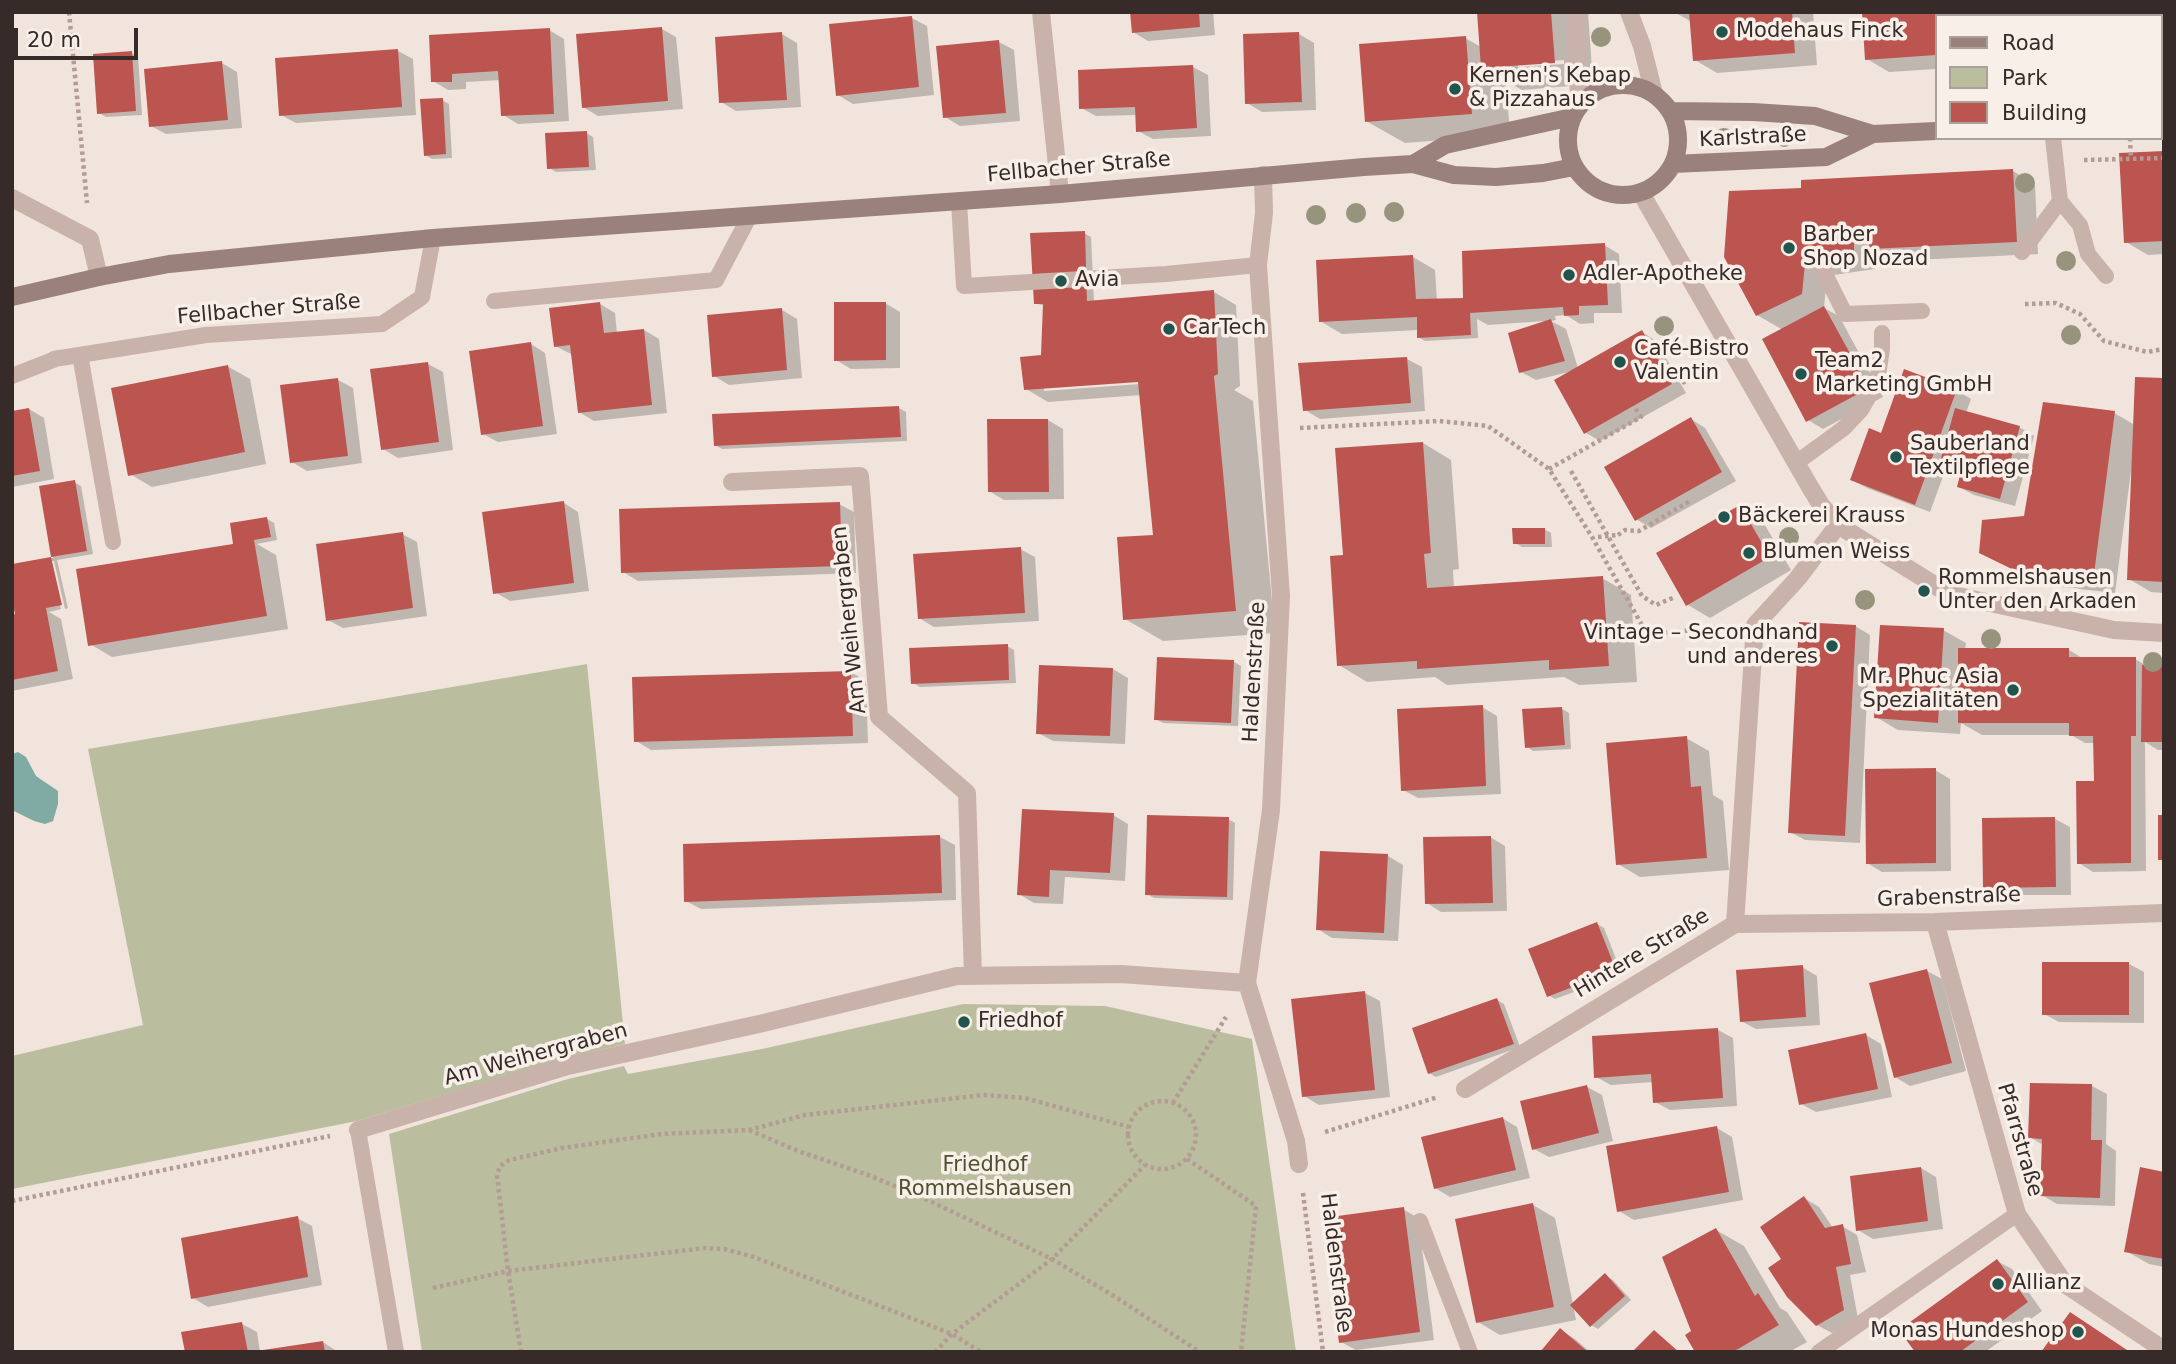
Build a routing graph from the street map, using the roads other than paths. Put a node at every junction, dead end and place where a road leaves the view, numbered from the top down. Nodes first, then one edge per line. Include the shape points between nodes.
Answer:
1 (1041, 12) edge
2 (1577, 12) edge
3 (1629, 12) edge
4 (1654, 94) junction
5 (1576, 111) junction
6 (1670, 111) junction
7 (1934, 131) edge
8 (1873, 134) junction
9 (2053, 140) edge
10 (1413, 164) junction
11 (1673, 164) junction
12 (1574, 167) junction
13 (1263, 174) junction
14 (1641, 193) junction
15 (1060, 194) junction
16 (12, 198) edge
17 (2060, 201) junction
18 (959, 202) junction
19 (750, 217) junction
20 (433, 238) junction
21 (2022, 252) dead end
22 (1819, 262) dead end
23 (1258, 265) junction
24 (99, 276) junction
25 (2106, 276) dead end
26 (12, 297) edge
27 (494, 301) dead end
28 (1922, 311) dead end
29 (1882, 333) dead end
30 (80, 355) junction
31 (12, 376) edge
32 (1796, 463) junction
33 (732, 482) dead end
34 (1838, 525) junction
35 (113, 542) dead end
36 (2164, 633) edge
37 (2164, 913) edge
38 (1935, 922) junction
39 (1735, 924) junction
40 (973, 976) junction
41 (1247, 983) junction
42 (1465, 1089) road end
43 (350, 1132) joint
44 (1300, 1172) road end
45 (2017, 1214) junction
46 (1420, 1221) dead end
47 (2164, 1350) edge
48 (396, 1352) edge
49 (1470, 1352) edge
50 (1819, 1352) edge

1 - 15 street
2 - 5 street
3 - 4 street
4 - 5 main road via 1630,85 1614,85 1596,92
4 - 6 main road
5 - 10 main road, Fellbacher Straße via 1446,145
5 - 12 main road via 1568,134
6 - 8 main road, Karlstraße via 1815,116
6 - 11 main road via 1678,138
7 - 8 main road, Karlstraße
8 - 11 main road, Karlstraße via 1826,156
9 - 17 lane
10 - 12 main road, Fellbacher Straße via 1454,175 1496,177
10 - 13 main road, Fellbacher Straße
11 - 14 main road via 1659,182
12 - 14 main road via 1588,184 1615,195
13 - 15 main road, Fellbacher Straße
13 - 23 street, Haldenstraße
14 - 32 street
15 - 18 main road, Fellbacher Straße
16 - 24 street via 90,239
17 - 21 lane
17 - 25 lane via 2080,225 2088,254
18 - 19 main road, Fellbacher Straße
18 - 23 lane via 964,286
19 - 20 main road, Fellbacher Straße
19 - 27 lane via 716,280
20 - 24 main road, Fellbacher Straße via 169,264
20 - 30 lane, Fellbacher Straße via 422,297 382,324 206,335
22 - 28 lane via 1845,314
23 - 41 street, Haldenstraße via 1281,610 1271,810
24 - 26 main road, Fellbacher Straße
29 - 32 lane via 1877,382 1861,410
30 - 31 lane, Fellbacher Straße
30 - 35 lane
32 - 34 street
33 - 40 street, Am Weihergraben via 860,476 879,717 967,793
34 - 36 street via 1948,594 2114,630
34 - 39 street, Hintere Straße via 1755,625
37 - 38 street, Grabenstraße
38 - 39 street, Grabenstraße
38 - 45 street, Pfarrstraße
39 - 42 street, Hintere Straße
40 - 41 street, Am Weihergraben via 1121,974
40 - 43 street, Am Weihergraben via 568,1066
41 - 44 street, Haldenstraße via 1296,1141
43 - 48 lane
45 - 47 street, Pfarrstraße via 2065,1284
45 - 50 lane
46 - 49 lane

